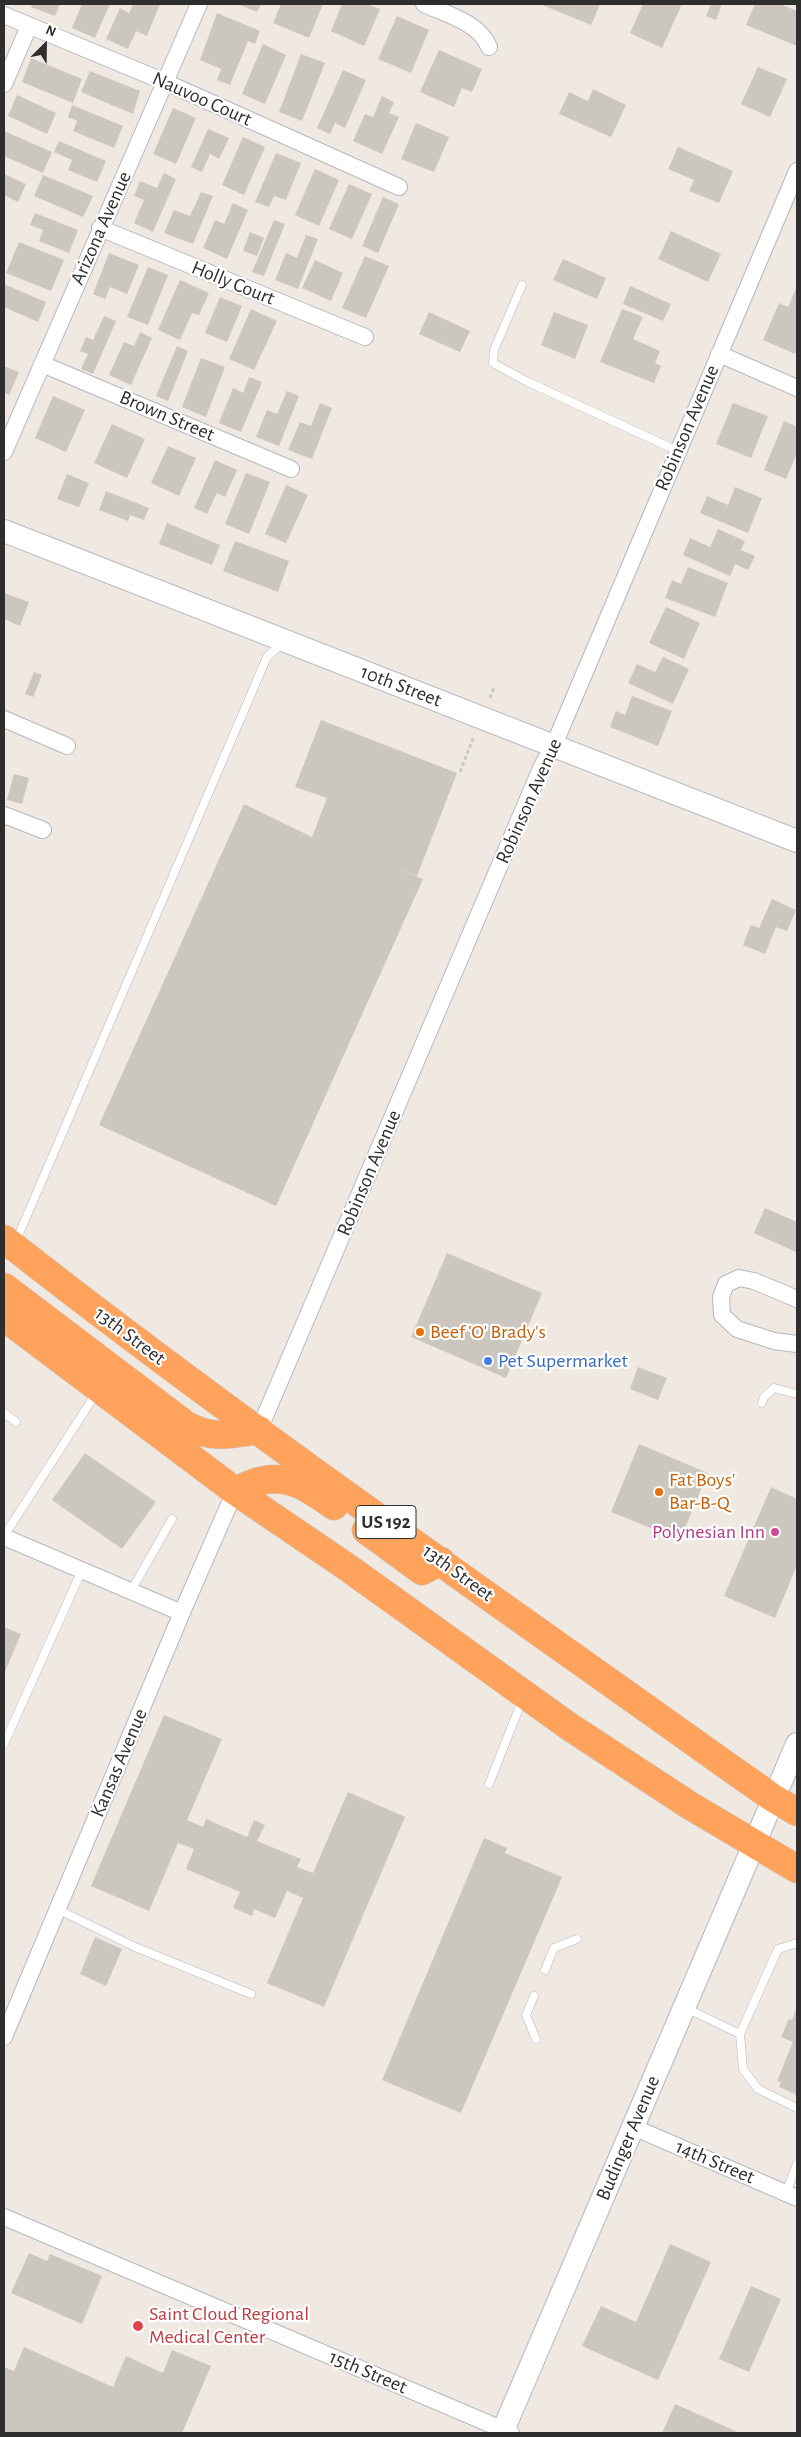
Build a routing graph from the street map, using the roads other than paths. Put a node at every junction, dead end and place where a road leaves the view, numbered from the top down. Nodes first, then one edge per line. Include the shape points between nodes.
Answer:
1 (199, 4) edge
2 (424, 4) edge
3 (4, 15) edge
4 (29, 26) junction
5 (489, 48) dead end
6 (165, 82) junction
7 (4, 84) edge
8 (797, 171) edge
9 (399, 187) dead end
10 (100, 228) junction
11 (522, 285) dead end
12 (365, 337) dead end
13 (719, 354) junction
14 (42, 364) junction
15 (797, 388) edge
16 (678, 451) junction
17 (4, 452) edge
18 (291, 469) dead end
19 (4, 531) edge
20 (285, 640) junction
21 (4, 719) edge
22 (554, 745) junction
23 (66, 746) dead end
24 (4, 815) edge
25 (43, 830) dead end
26 (797, 841) edge
27 (9, 1243) edge
28 (4, 1287) edge
29 (797, 1299) edge
30 (4, 1317) edge
31 (797, 1344) edge
32 (99, 1388) junction
33 (797, 1394) edge
34 (762, 1403) dead end
35 (4, 1413) edge
36 (16, 1422) dead end
37 (259, 1430) junction
38 (235, 1491) junction
39 (172, 1519) dead end
40 (4, 1536) edge
41 (441, 1561) junction
42 (82, 1570) junction
43 (131, 1591) junction
44 (182, 1613) junction
45 (524, 1694) junction
46 (4, 1744) edge
47 (797, 1744) edge
48 (489, 1784) dead end
49 (773, 1798) junction
50 (797, 1812) edge
51 (755, 1844) junction
52 (797, 1869) edge
53 (57, 1909) junction
54 (577, 1939) dead end
55 (797, 1943) edge
56 (545, 1970) dead end
57 (251, 1994) dead end
58 (534, 1996) dead end
59 (684, 2007) junction
60 (740, 2034) junction
61 (4, 2037) edge
62 (536, 2039) dead end
63 (797, 2108) edge
64 (633, 2127) junction
65 (797, 2164) edge
66 (791, 2195) edge
67 (4, 2218) edge
68 (505, 2432) edge

1 - 6 street, Arizona Avenue
2 - 5 street via 478,29
3 - 4 street, Nauvoo Court
4 - 6 street, Nauvoo Court
4 - 7 street
6 - 9 street, Nauvoo Court
6 - 10 street, Arizona Avenue
8 - 13 street, Robinson Avenue
10 - 12 street, Holly Court
10 - 14 street, Arizona Avenue
11 - 16 lane via 494,350 493,363
13 - 15 street
13 - 16 street, Robinson Avenue
14 - 17 street, Arizona Avenue
14 - 18 street, Brown Street
16 - 22 street, Robinson Avenue
19 - 20 street, 10th Street
20 - 22 street, 10th Street
20 - 27 lane via 267,657
21 - 23 street
22 - 26 street, 10th Street
22 - 37 street, Robinson Avenue via 542,766
24 - 25 street
27 - 37 highway, 13th Street / US 192
28 - 37 highway via 201,1434 216,1436
29 - 31 street via 739,1278 726,1284 721,1297 722,1315 737,1329 774,1341
30 - 32 highway, US 192
32 - 38 highway, US 192
32 - 40 lane
33 - 34 lane via 774,1388
35 - 36 lane
37 - 41 highway, 13th Street / US 192
38 - 41 highway via 264,1480 282,1479 301,1484 422,1571
38 - 44 street, Kansas Avenue
38 - 45 highway, US 192
39 - 43 lane
40 - 42 street
41 - 49 highway, 13th Street / US 192
42 - 43 street
42 - 46 lane
43 - 44 street
44 - 53 street, Kansas Avenue
45 - 48 lane
45 - 51 highway, US 192 via 630,1768
47 - 49 street, Budinger Avenue
49 - 50 highway, 13th Street / US 192
49 - 51 street, Budinger Avenue
51 - 52 highway, US 192
51 - 59 street, Budinger Avenue
53 - 57 lane via 135,1946
53 - 61 street, Kansas Avenue
54 - 56 lane via 554,1948
55 - 60 lane via 778,1949
58 - 62 lane via 526,2015
59 - 60 lane
59 - 64 street, Budinger Avenue
60 - 63 lane via 744,2069 758,2089
64 - 66 street, 14th Street
64 - 68 street, Budinger Avenue
65 - 66 lane
67 - 68 street, 15th Street

